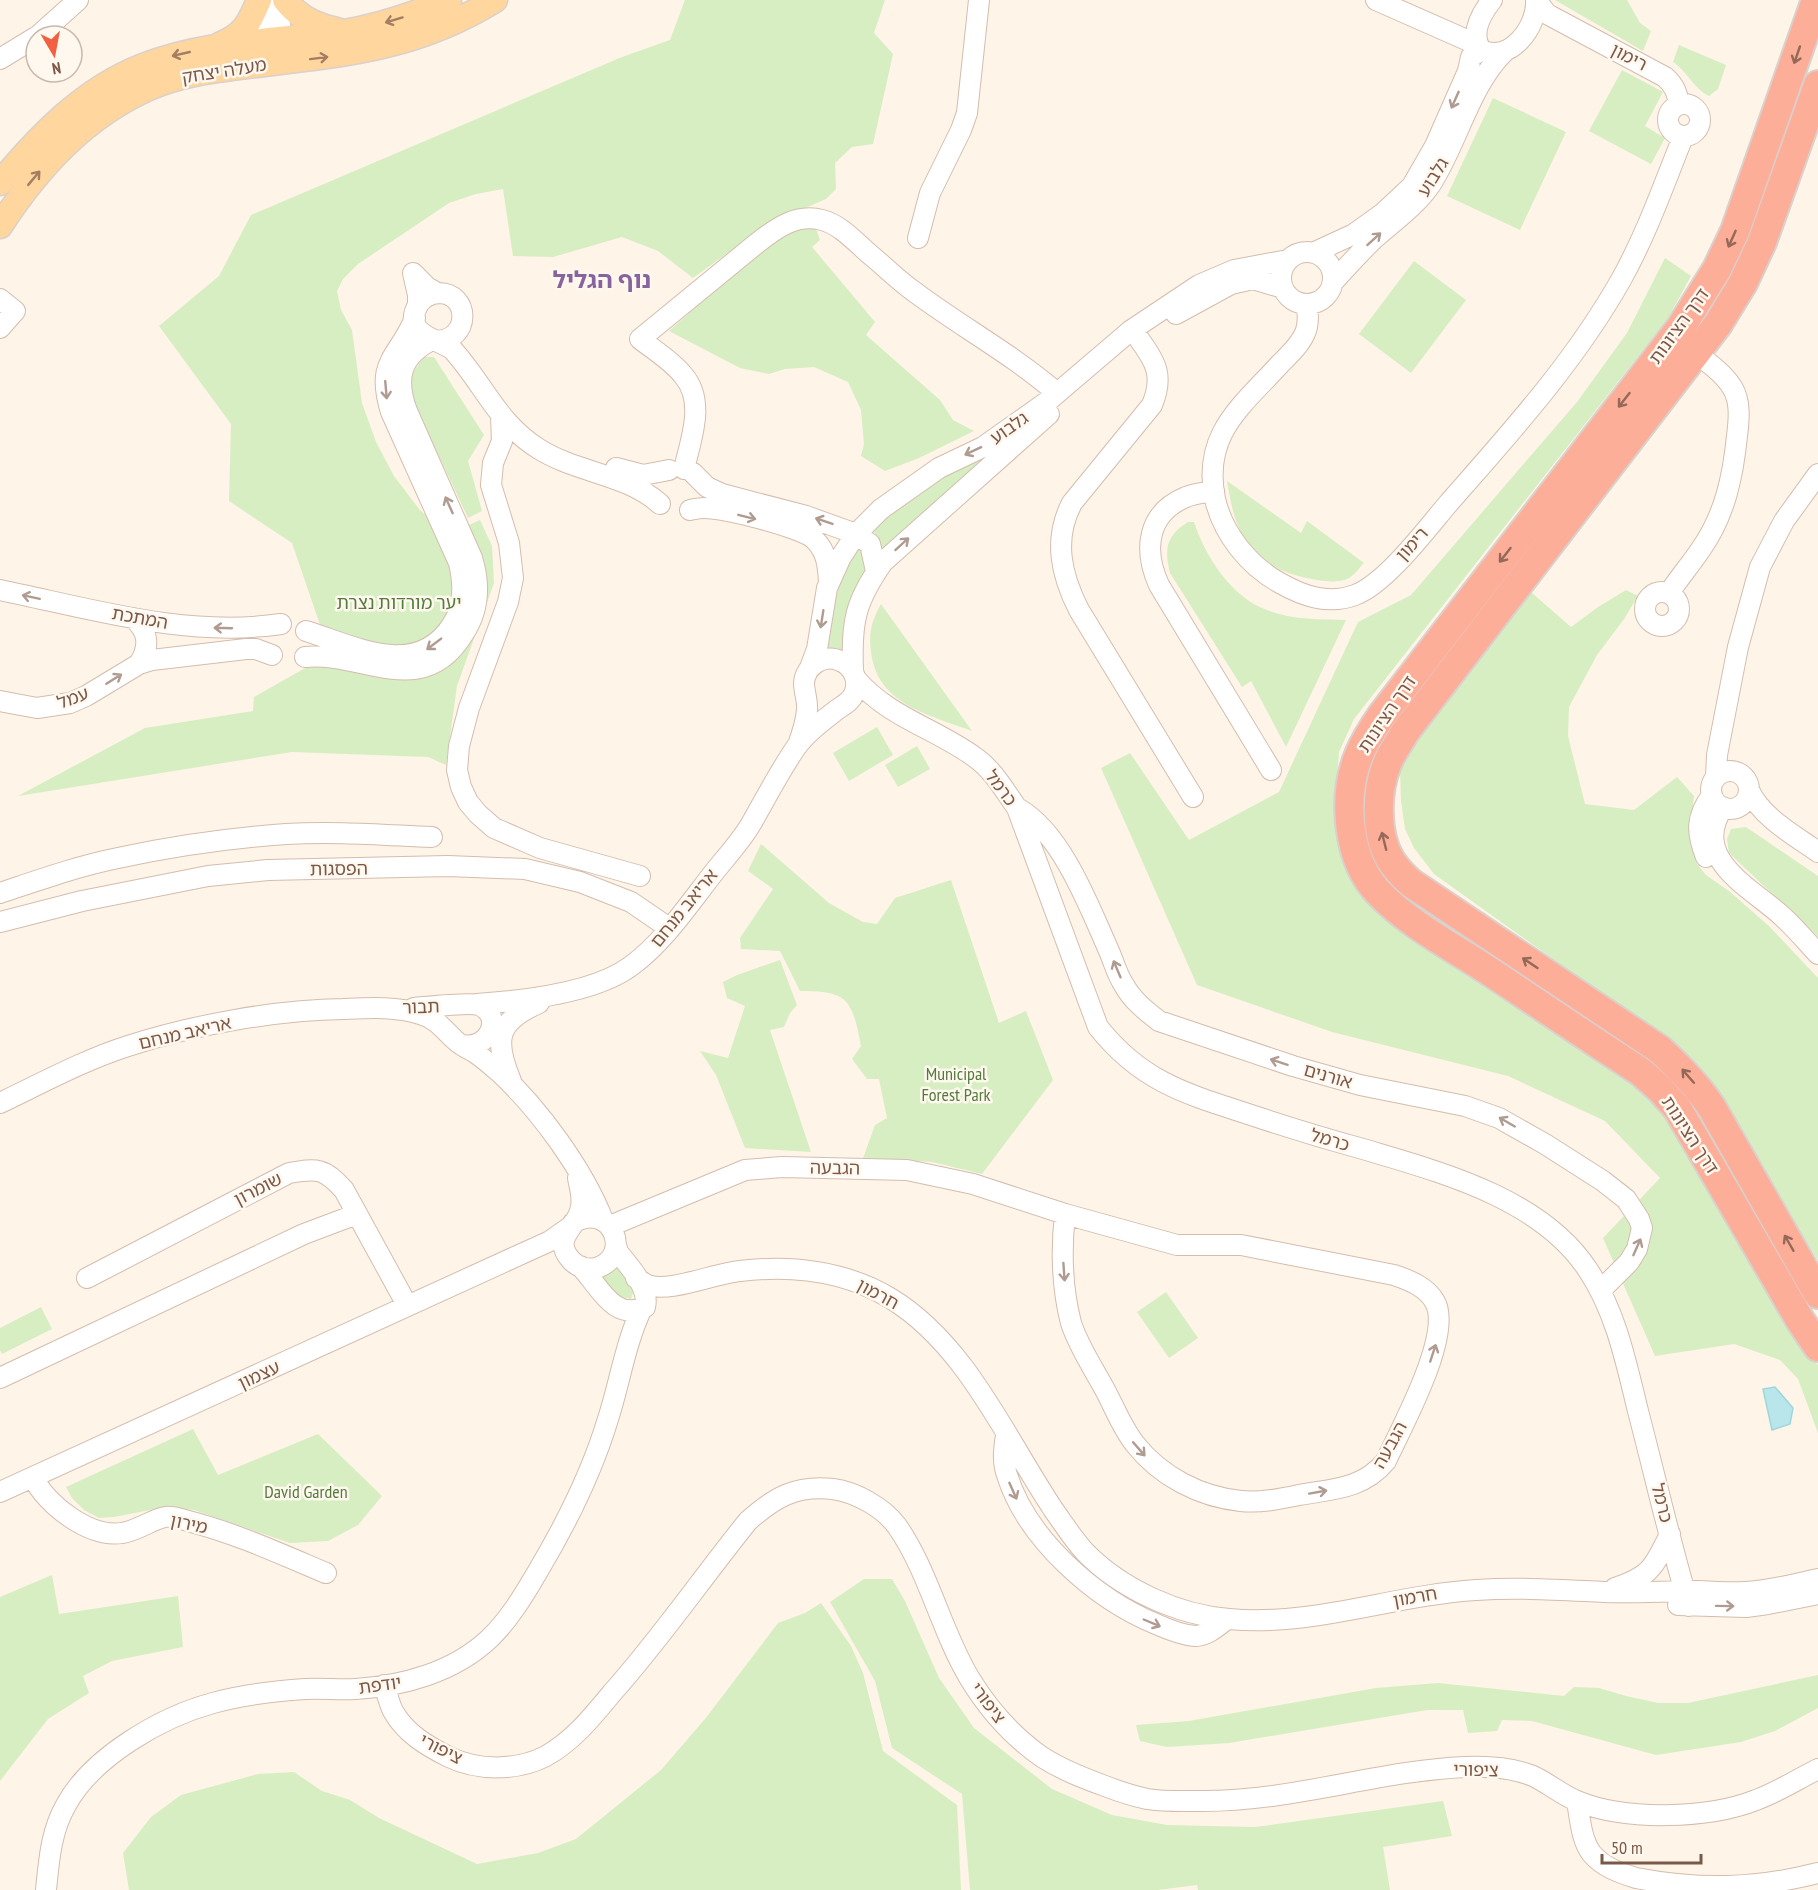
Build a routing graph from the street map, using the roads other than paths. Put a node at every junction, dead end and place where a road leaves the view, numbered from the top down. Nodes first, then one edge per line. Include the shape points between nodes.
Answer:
1 (78, 0) edge
2 (259, 0) edge
3 (264, 0) edge
4 (278, 0) edge
5 (285, 0) edge
6 (449, 0) edge
7 (495, 0) edge
8 (979, 0) edge
9 (1376, 0) edge
10 (1536, 0) edge
11 (1816, 0) edge
12 (1487, 7) edge
13 (1563, 23) junction
14 (51, 24) edge
15 (1437, 26) junction
16 (345, 32) junction
17 (1525, 32) junction
18 (273, 41) junction
19 (24, 45) edge
20 (211, 48) junction
21 (1479, 48) junction
22 (1504, 52) junction
23 (0, 59) edge
24 (276, 63) junction
25 (1818, 85) edge
26 (0, 183) edge
27 (0, 226) edge
28 (918, 238) dead end
29 (1315, 252) junction
30 (1287, 260) junction
31 (1334, 281) junction
32 (1283, 288) junction
33 (437, 293) junction
34 (0, 299) edge
35 (1307, 304) junction
36 (417, 312) junction
37 (461, 326) junction
38 (0, 328) edge
39 (1673, 336) junction
40 (1139, 339) junction
41 (434, 341) junction
42 (1696, 354) junction
43 (1057, 393) junction
44 (501, 416) junction
45 (530, 442) junction
46 (498, 454) junction
47 (682, 471) junction
48 (1818, 474) edge
49 (1214, 491) junction
50 (660, 504) junction
51 (690, 510) junction
52 (856, 534) junction
53 (876, 571) junction
54 (829, 583) junction
55 (0, 590) edge
56 (1669, 594) dead end
57 (133, 618) junction
58 (281, 624) junction
59 (306, 631) junction
60 (272, 655) junction
61 (305, 657) junction
62 (139, 664) junction
63 (810, 668) junction
64 (854, 675) junction
65 (806, 694) junction
66 (0, 701) edge
67 (842, 706) junction
68 (902, 716) junction
69 (1723, 729) junction
70 (798, 745) junction
71 (1270, 770) dead end
72 (1736, 771) junction
73 (1749, 790) junction
74 (1193, 797) dead end
75 (1722, 797) junction
76 (1017, 808) junction
77 (1778, 823) junction
78 (432, 837) dead end
79 (1818, 852) edge
80 (640, 876) dead end
81 (0, 892) edge
82 (0, 922) edge
83 (669, 928) junction
84 (1818, 954) edge
85 (569, 990) junction
86 (517, 1001) junction
87 (471, 1004) junction
88 (383, 1009) junction
89 (491, 1029) junction
90 (457, 1040) junction
91 (508, 1081) junction
92 (0, 1103) edge
93 (576, 1170) junction
94 (357, 1214) junction
95 (1065, 1214) junction
96 (606, 1223) junction
97 (572, 1225) junction
98 (616, 1245) junction
99 (517, 1256) junction
100 (576, 1264) junction
101 (87, 1278) dead end
102 (636, 1278) junction
103 (690, 1282) junction
104 (1600, 1292) junction
105 (1818, 1294) edge
106 (612, 1304) junction
107 (407, 1305) junction
108 (643, 1307) junction
109 (1818, 1347) edge
110 (624, 1355) junction
111 (0, 1378) edge
112 (33, 1477) junction
113 (0, 1492) edge
114 (1670, 1534) junction
115 (326, 1573) dead end
116 (1818, 1579) edge
117 (1604, 1592) junction
118 (1818, 1594) edge
119 (1687, 1599) junction
120 (384, 1685) junction
121 (1818, 1768) edge
122 (1577, 1801) junction
123 (1818, 1873) edge
124 (46, 1890) edge

1 - 14 street
2 - 20 main road via 240,34
3 - 18 street
4 - 18 street
5 - 16 main road via 301,16
6 -> 16 main road, מעלה יצחק via 396,20
24 -> 7 main road, מעלה יצחק via 349,54 402,42 460,20
8 - 28 street via 967,113 930,193
9 - 15 street
10 - 13 street, רימון via 1547,14
10 - 17 street via 1534,18
11 -> 39 highway, דרך הציונות via 1735,231 1707,288
12 - 15 street via 1465,23
12 - 21 street via 1477,26
13 - 17 street via 1544,23
13 - 49 street, רימון via 1665,77 1673,84 1679,104 1690,105 1700,115 1694,134 1683,136 1624,275 1552,384 1406,553 1375,583 1355,595 1308,597 1259,570 1221,520
15 - 21 street
16 - 18 main road, מעלה יצחק
17 - 22 street, גלבוע
18 - 20 main road, מעלה יצחק
18 - 24 street
19 - 23 street
20 -> 26 main road, מעלה יצחק via 162,59 97,90 39,138
21 - 22 street via 1489,54
21 -> 29 street, גלבוע via 1471,57 1435,146 1412,186 1354,234
31 -> 22 street, גלבוע via 1430,186 1487,72
27 -> 24 main road, מעלה יצחק via 50,160 110,109 169,81
25 - 42 highway, דרך הציונות via 1752,265
29 - 30 street via 1300,252
29 - 31 street via 1332,267
30 - 32 street via 1281,274
30 - 43 street, גלבוע via 1234,270 1199,285 1130,331
31 - 35 street via 1322,300
32 - 35 street via 1293,300
32 - 40 street, גלבוע via 1253,279 1231,284
33 - 36 street via 423,299
33 - 36 street via 413,273
33 - 37 street via 458,303 462,310
34 - 38 street via 15,312
35 - 49 street, רימון via 1305,335 1231,417 1218,439 1212,464
36 - 41 street via 417,328
36 -> 59 street via 390,359 386,390 391,412 459,563 463,585 460,609 449,630 433,646 402,656 381,654
37 - 41 street via 451,338
37 - 47 street via 467,346 506,404 541,436 575,455 633,473
39 - 42 street
39 -> 109 highway, דרך הציונות via 1368,736 1353,777 1351,826 1364,872 1393,906 1641,1072 1660,1089 1687,1123
53 -> 40 street, גלבוע via 1035,426
40 - 74 street via 1157,369 1158,391 1152,405 1072,503 1066,515 1060,553 1063,572 1079,610
41 - 44 street via 459,357
61 -> 41 street via 336,657 394,670 416,669 450,650 471,619 478,592 472,558 401,389 408,358 422,345
42 - 56 street via 1733,388 1739,416 1725,500 1702,548
105 -> 42 highway, דרך הציונות via 1712,1108 1681,1068 1659,1049 1411,883 1389,858 1380,823 1382,783 1399,741
43 - 47 street via 908,287 841,230 825,220 799,219 774,230 640,339 684,375 692,389 696,406 694,424
43 -> 52 street, גלבוע via 983,447 907,489
44 - 45 street
44 - 46 street
45 - 46 street via 511,444
45 - 50 street via 571,466 633,486
46 - 80 street via 491,485 509,543 513,578 459,746 457,770 461,787 468,802 494,828 540,848
47 - 50 street via 658,481 656,497
47 - 51 street via 698,479 701,494
52 -> 47 street via 722,494
48 - 69 street via 1784,521 1760,567 1737,646
49 - 71 street via 1187,496 1162,514 1150,542 1153,572
50 - 51 street via 675,513
51 -> 54 street via 719,509 801,530 814,538 824,552
52 - 53 street via 870,544
52 - 54 street, גלבוע
53 - 64 street, גלבוע via 857,607 852,635
54 -> 63 street, גלבוע
57 -> 55 street, המתכת
58 -> 57 street, המתכת via 230,628
57 - 62 street via 146,636 147,646
58 - 59 street via 294,624
58 - 60 street via 269,639
59 - 61 street via 310,644
60 - 61 street via 286,664
60 - 62 street, עמל via 246,649 167,657
66 -> 62 street, עמל via 37,708 70,703
63 - 64 street via 827,658 836,659 847,664
63 - 65 street via 804,685
64 - 67 street via 853,696
64 - 68 street, כרמל via 878,701
65 - 67 street via 820,708
65 - 70 street via 807,710
67 - 68 street, כרמל
67 - 70 street
68 - 76 street, כרמל via 977,758
69 - 72 street via 1728,758
69 - 75 street via 1717,754
70 - 83 street, אריאב מנחם via 749,827
72 - 73 street via 1745,778
72 - 75 street via 1724,772
73 - 75 street via 1745,801
73 - 77 street via 1758,805
75 - 77 street
75 - 84 street via 1712,836 1718,859
76 - 104 street, כרמל via 1098,1027 1135,1066 1167,1085 1203,1099 1435,1170 1491,1192 1562,1239 1587,1268
104 -> 76 street, אורנים via 1629,1262 1641,1238 1639,1219 1626,1199 1499,1118 1465,1106 1360,1085 1282,1063 1159,1021 1141,1007 1124,985 1073,873 1033,817
77 - 79 street
78 - 81 street via 311,834 227,839 118,858
82 - 83 street, הפסגות via 82,900 208,876 268,870 448,866 525,869 580,882 631,902
83 - 85 street, אריאב מנחם via 630,967 603,981
85 - 86 street, אריאב מנחם
85 - 91 street via 522,1011 506,1025 502,1057
86 - 87 street, תבור
86 - 89 street via 501,1010
87 - 88 street, תבור
87 - 89 street via 489,1014
87 - 90 street via 454,1010 449,1020
88 - 90 street, תבור via 419,1013 442,1024
88 - 92 street, אריאב מנחם via 296,1012 163,1036 94,1058
89 - 90 street via 482,1043 475,1046
89 - 91 street via 490,1049
90 - 91 street, תבור
91 - 93 street via 552,1132
93 - 96 street
93 - 97 street via 582,1203
94 - 101 street, שומרון via 344,1190 320,1170 290,1173
94 - 107 street, שומרון
94 - 111 street via 304,1234
95 -> 95 street, הגבעה via 1063,1263 1072,1325 1133,1443 1154,1466 1200,1491 1240,1501 1356,1485 1376,1474 1386,1461 1435,1352 1440,1314 1425,1290 1394,1275 1241,1245 1177,1245
95 - 96 street, הגבעה via 973,1184 907,1170 761,1167
96 - 97 street via 594,1217 581,1218
96 - 98 street via 614,1233
97 - 99 street, עצמון
97 - 100 street via 564,1249
98 - 100 street via 614,1254 601,1266 592,1269
98 - 102 street
99 - 100 street, עצמון via 552,1252
99 - 107 street, עצמון
100 - 106 street
102 - 103 street, חרמון via 659,1287
102 - 108 street via 645,1292
103 - 108 street, חרמון
103 - 117 street, חרמון via 741,1271 800,1270 854,1281 890,1298 916,1317 960,1362 1006,1434 1006,1474 1042,1537 1082,1579 1110,1601 1167,1629 1197,1636 1211,1632 1227,1619 1302,1617 1469,1590
104 - 114 street, כרמל via 1614,1322
106 - 108 street via 620,1310
106 - 110 street, יודפת via 621,1327
107 - 112 street, עצמון
108 - 110 street, יודפת
110 - 120 street, יודפת via 597,1452 557,1538 508,1618 466,1657 409,1681
112 - 113 street, עצמון
112 - 115 street, מירון via 49,1500 85,1526 105,1534 132,1531 165,1517 256,1544
114 - 117 street via 1656,1563 1638,1580
114 - 119 street, כרמל
116 - 119 street, חרמון
117 - 119 street, חרמון
119 -> 118 street, חרמון via 1746,1607
120 - 122 street, ציפורי via 393,1711 411,1734 457,1761 503,1767 545,1756 586,1723 632,1671 748,1521 788,1493 815,1487 852,1494 871,1503 895,1523 913,1553 969,1677 992,1712 1043,1757 1076,1776 1147,1799 1230,1801 1420,1772 1488,1768 1531,1775
120 - 124 street, יודפת via 305,1689 212,1703 146,1732 110,1755 66,1804 52,1837
121 - 122 street, ציפורי via 1757,1800 1700,1814 1647,1814
122 - 123 street via 1585,1840 1593,1855 1611,1869 1649,1881 1718,1890

